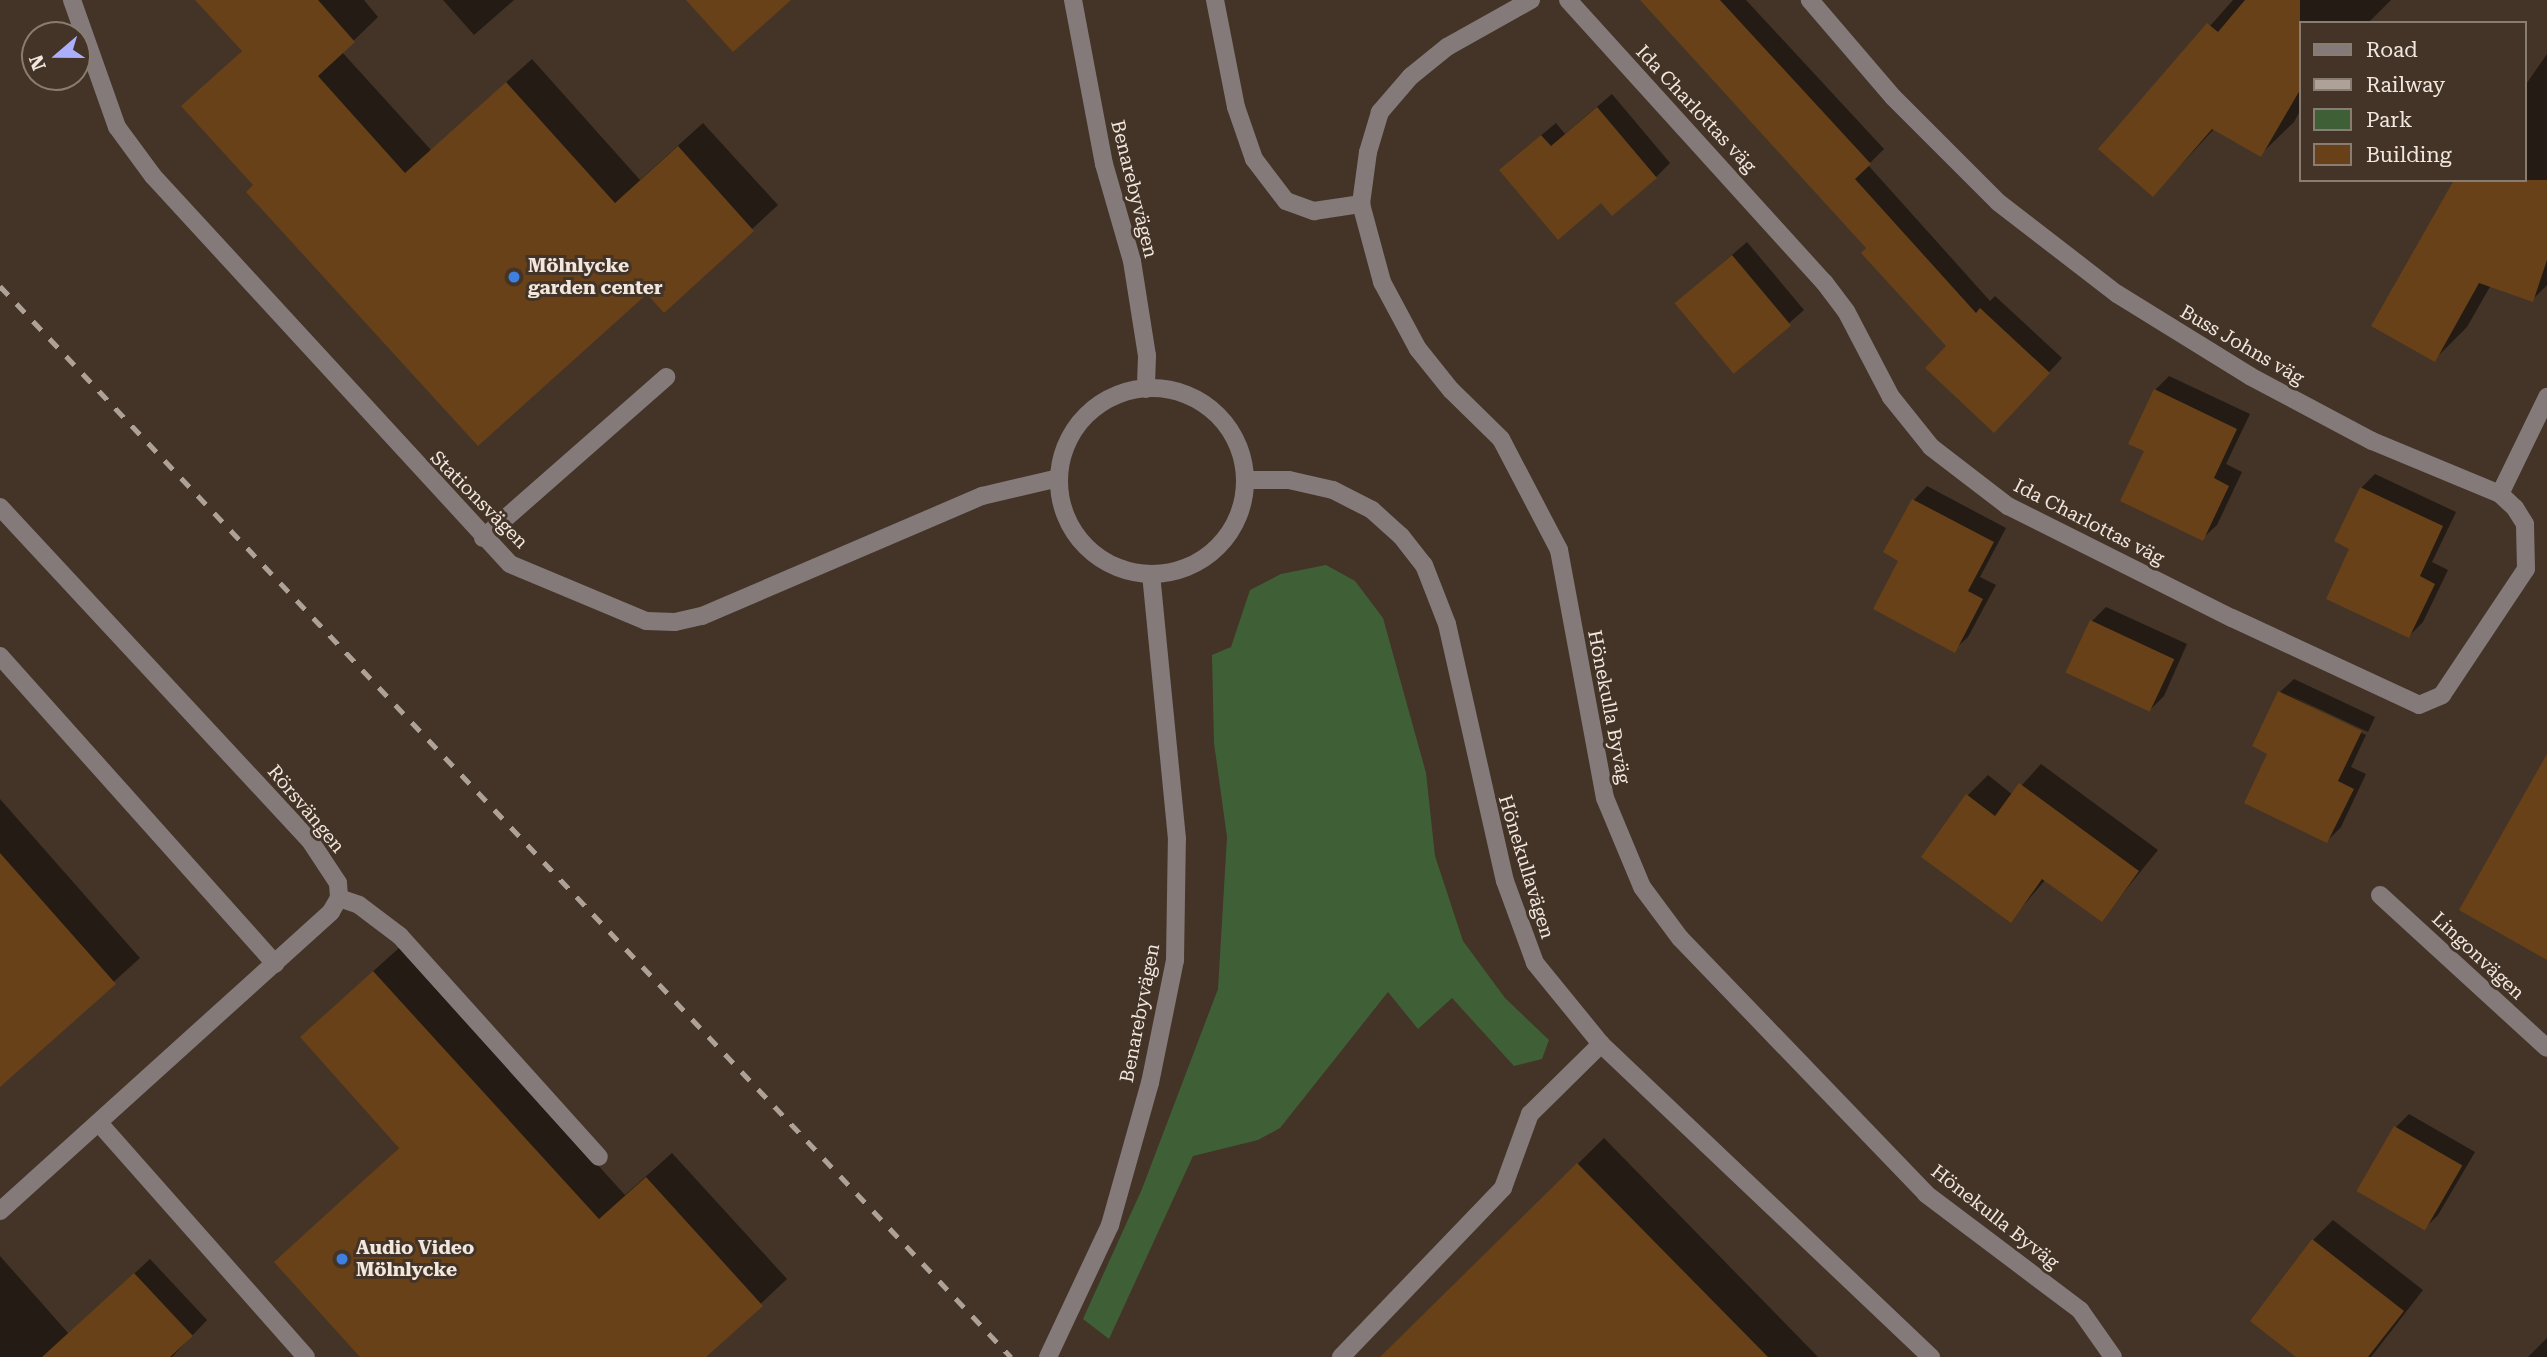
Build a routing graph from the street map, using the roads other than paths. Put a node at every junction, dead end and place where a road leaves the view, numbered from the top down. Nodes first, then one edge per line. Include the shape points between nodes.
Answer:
1 (72, 0) edge
2 (1073, 0) edge
3 (1215, 0) edge
4 (1531, 0) edge
5 (1568, 0) edge
6 (1810, 0) edge
7 (1362, 204) junction
8 (666, 377) dead end
9 (1146, 389) junction
10 (2547, 397) edge
11 (1059, 478) junction
12 (1245, 480) junction
13 (2500, 494) junction
14 (0, 507) edge
15 (484, 538) junction
16 (1151, 574) junction
17 (0, 656) edge
18 (2419, 705) joint
19 (2380, 895) dead end
20 (339, 898) junction
21 (275, 964) junction
22 (1601, 1044) junction
23 (2547, 1048) edge
24 (99, 1123) junction
25 (599, 1157) dead end
26 (0, 1211) edge
27 (306, 1357) edge
28 (1048, 1357) edge
29 (1342, 1357) edge
30 (1931, 1357) edge
31 (2113, 1357) edge

1 - 15 street, Stationsvägen via 117,127 153,176
2 - 9 street, Benarebyvägen via 1104,164 1132,261 1147,356
3 - 7 street via 1236,107 1254,159 1286,201 1314,211
4 - 7 street, Hönekulla Byväg via 1447,47 1411,76 1380,112 1368,152
5 - 18 street, Ida Charlottas väg via 1824,282 1846,311 1891,397 1931,447 2008,506
6 - 13 street, Buss Johns väg via 1893,97 1998,202 2117,294 2204,350 2372,441
7 - 31 street, Hönekulla Byväg via 1382,282 1418,349 1451,390 1501,439 1559,550 1605,797 1642,887 1680,938 1926,1194 2080,1310
8 - 15 street
9 - 11 street via 1114,397 1085,417 1066,445
9 - 12 street via 1184,394 1215,413 1237,444
10 - 13 street
11 - 15 street, Stationsvägen via 982,496 702,617 676,622 646,621 576,594 510,564
11 - 16 street via 1065,515 1085,545 1115,566
12 - 16 street via 1238,517 1217,547 1187,568
12 - 22 street, Hönekullavägen via 1289,480 1332,490 1372,510 1424,565 1447,624 1485,806 1518,929 1535,963
13 - 18 street, Buss Johns väg via 2525,524 2526,569 2442,695
14 - 20 street, Rörsvängen via 309,839 338,883
16 - 28 street, Benarebyvägen via 1177,839 1175,960 1150,1083 1110,1225
17 - 21 street
19 - 23 street, Lingonvägen
20 - 21 street via 331,912
20 - 25 street via 359,905 400,936
21 - 24 street
22 - 29 street via 1530,1114 1503,1188
22 - 30 street, Hönekullavägen
24 - 26 street
24 - 27 street

